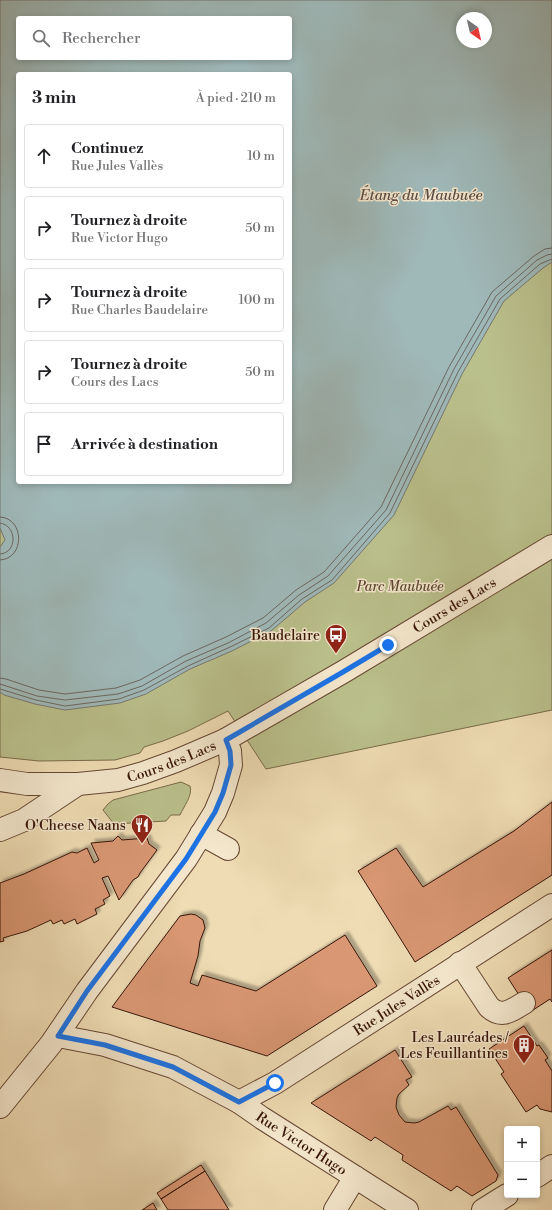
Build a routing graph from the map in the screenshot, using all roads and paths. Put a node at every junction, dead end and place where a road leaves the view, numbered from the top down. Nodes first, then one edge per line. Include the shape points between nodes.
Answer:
1 (552, 546) edge
2 (226, 740) junction
3 (0, 780) edge
4 (78, 784) junction
5 (0, 830) edge
6 (201, 834) junction
7 (228, 849) dead end
8 (552, 905) edge
9 (460, 963) junction
10 (524, 1003) dead end
11 (58, 1036) junction
12 (239, 1102) junction
13 (0, 1107) edge
14 (552, 1166) edge
15 (540, 1174) edge
16 (355, 1178) junction
17 (504, 1197) edge
18 (335, 1210) edge
19 (407, 1210) edge
20 (483, 1210) edge

1 - 2 street, Cours des Lacs
2 - 4 street, Cours des Lacs via 144,773 118,780
2 - 6 street via 231,765 228,777 215,812
3 - 4 street, Cours des Lacs via 26,784
4 - 5 street via 24,820
6 - 7 street
6 - 11 street via 186,859 87,991
8 - 9 street, Rue Jules Vallès
9 - 10 street via 494,1012 505,1013
9 - 12 street, Rue Jules Vallès via 275,1083
11 - 12 street, Rue Victor Hugo via 105,1045 173,1067
11 - 13 street
12 - 16 street, Rue Victor Hugo
14 - 15 street
16 - 18 street
16 - 19 street, Rue Victor Hugo
17 - 20 street

